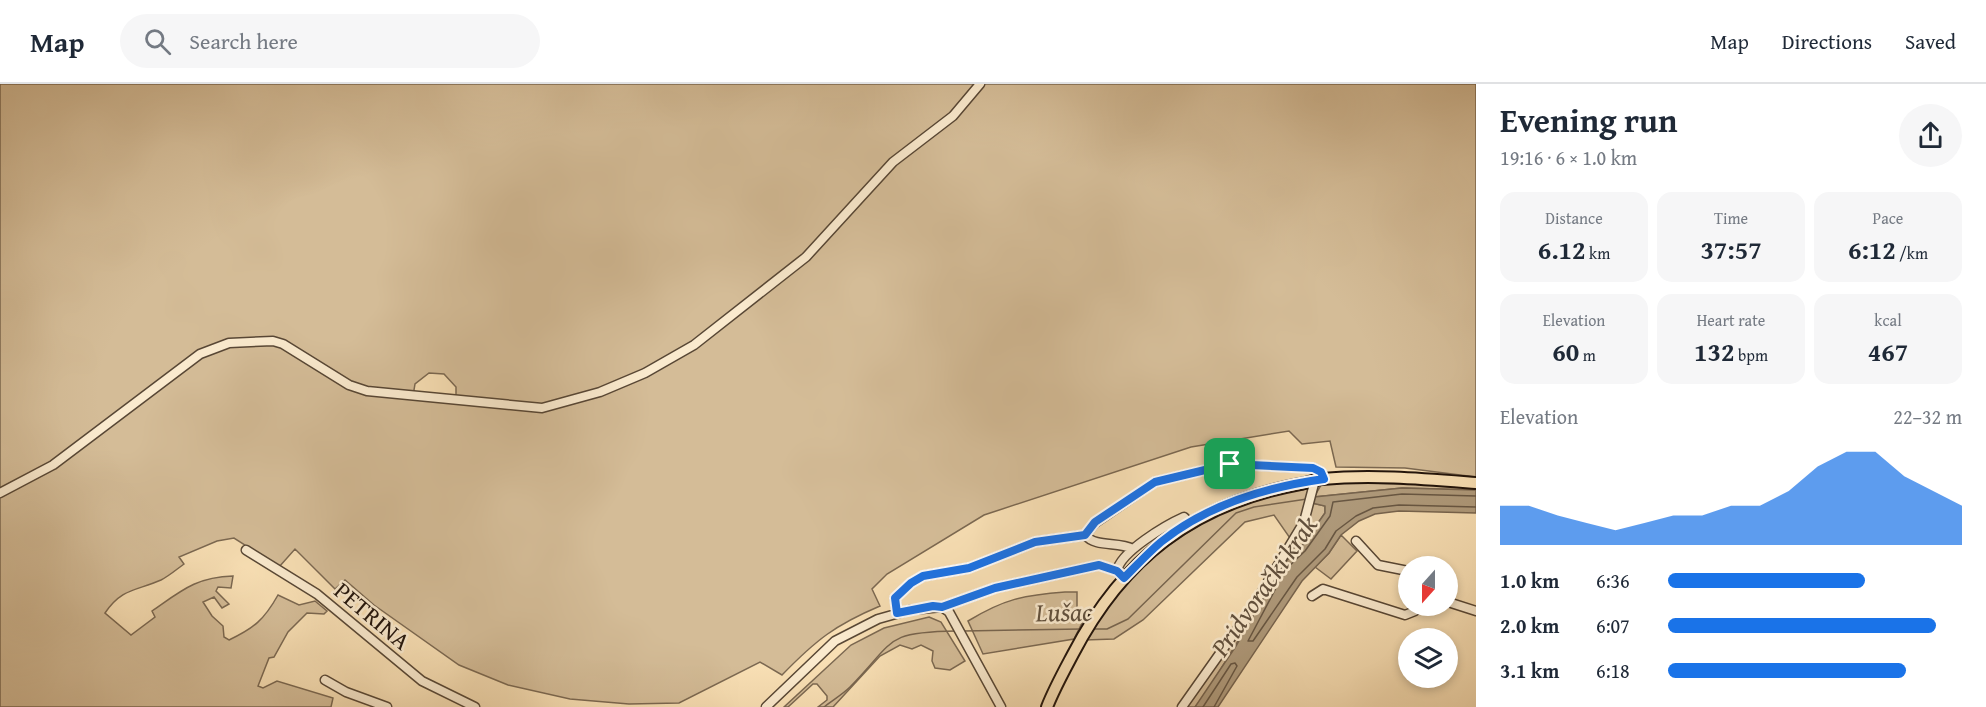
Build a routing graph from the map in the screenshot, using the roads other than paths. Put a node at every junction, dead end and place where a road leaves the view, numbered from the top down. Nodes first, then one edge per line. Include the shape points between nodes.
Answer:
1 (980, 84) edge
2 (1319, 479) junction
3 (1476, 483) edge
4 (0, 493) edge
5 (1190, 523) junction
6 (1085, 535) junction
7 (1356, 542) dead end
8 (1133, 549) junction
9 (246, 550) dead end
10 (1398, 569) edge
11 (1120, 575) junction
12 (1312, 596) dead end
13 (1458, 605) edge
14 (942, 607) junction
15 (1476, 611) edge
16 (897, 613) junction
17 (1398, 613) edge
18 (325, 680) dead end
19 (1000, 706) edge
20 (1047, 706) edge
21 (387, 707) edge
22 (475, 707) edge
23 (765, 707) edge
24 (1182, 707) edge

1 - 4 street via 953,116 893,162 806,257 694,345 645,373 600,392 542,408 395,395 349,385 283,344 229,343 200,354 53,465
2 - 3 main road
2 - 5 main road via 1243,497
2 - 6 street via 1321,472 1313,468 1274,465 1230,464 1196,471 1140,490 1095,522
2 - 24 street via 1304,522 1252,608
5 - 8 street via 1184,517
5 - 11 main road
6 - 8 street
6 - 16 street via 1035,542 969,568 923,576 895,598
7 - 10 street via 1378,565
8 - 11 street via 1118,564
9 - 22 street, PETRINA via 317,594 422,681
11 - 14 street via 1099,565 995,588
11 - 20 main road via 1089,623
12 - 17 street via 1323,589
13 - 15 street
14 - 16 street
14 - 19 street via 949,612
16 - 23 street via 854,629 835,641
18 - 21 street

